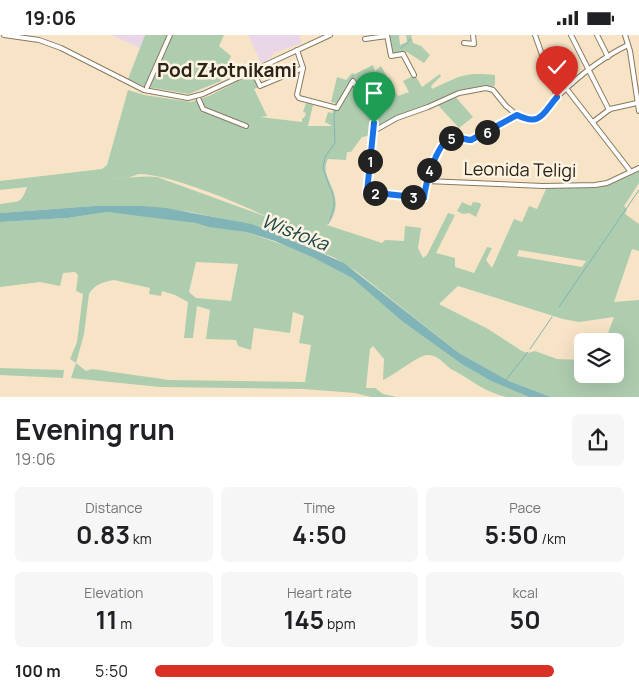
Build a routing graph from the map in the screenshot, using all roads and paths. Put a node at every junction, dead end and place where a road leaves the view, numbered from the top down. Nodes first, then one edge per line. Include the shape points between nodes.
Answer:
1 (4, 35) edge
2 (170, 35) edge
3 (330, 35) edge
4 (473, 35) edge
5 (535, 35) edge
6 (571, 35) edge
7 (597, 35) edge
8 (632, 35) edge
9 (387, 36) edge
10 (625, 36) edge
11 (365, 39) dead end
12 (464, 43) dead end
13 (628, 45) junction
14 (297, 50) junction
15 (608, 57) junction
16 (303, 68) junction
17 (253, 71) junction
18 (588, 71) junction
19 (414, 75) dead end
20 (146, 87) dead end
21 (566, 88) junction
22 (290, 93) dead end
23 (297, 95) junction
24 (557, 97) junction
25 (199, 100) dead end
26 (637, 103) junction
27 (609, 110) junction
28 (639, 111) edge
29 (517, 115) junction
30 (593, 122) junction
31 (246, 127) dead end
32 (374, 131) junction
33 (639, 168) edge
34 (631, 172) junction
35 (426, 181) junction

1 - 17 street via 61,48 144,91 192,98
2 - 20 street
3 - 14 street
4 - 12 street via 474,44
5 - 24 street
6 - 18 street
7 - 15 street
8 - 10 street
9 - 11 street
9 - 19 street via 391,56 403,54
10 - 13 street
13 - 15 street
13 - 26 street
14 - 16 street
14 - 17 street
15 - 18 street
16 - 17 street via 260,86
16 - 23 street
18 - 21 street
18 - 27 street
21 - 24 street
21 - 30 street
22 - 23 street
23 - 32 street via 301,99 338,108 353,81 372,113
24 - 29 street via 537,119 532,121
25 - 31 street via 203,109
26 - 27 street
26 - 28 street
27 - 30 street
29 - 32 street via 493,90 486,88 459,93
29 - 35 street via 471,140 451,138 434,160
30 - 34 street
32 - 35 street via 367,192 424,198
33 - 34 street, Leonida Teligi
34 - 35 street, Leonida Teligi via 596,185

